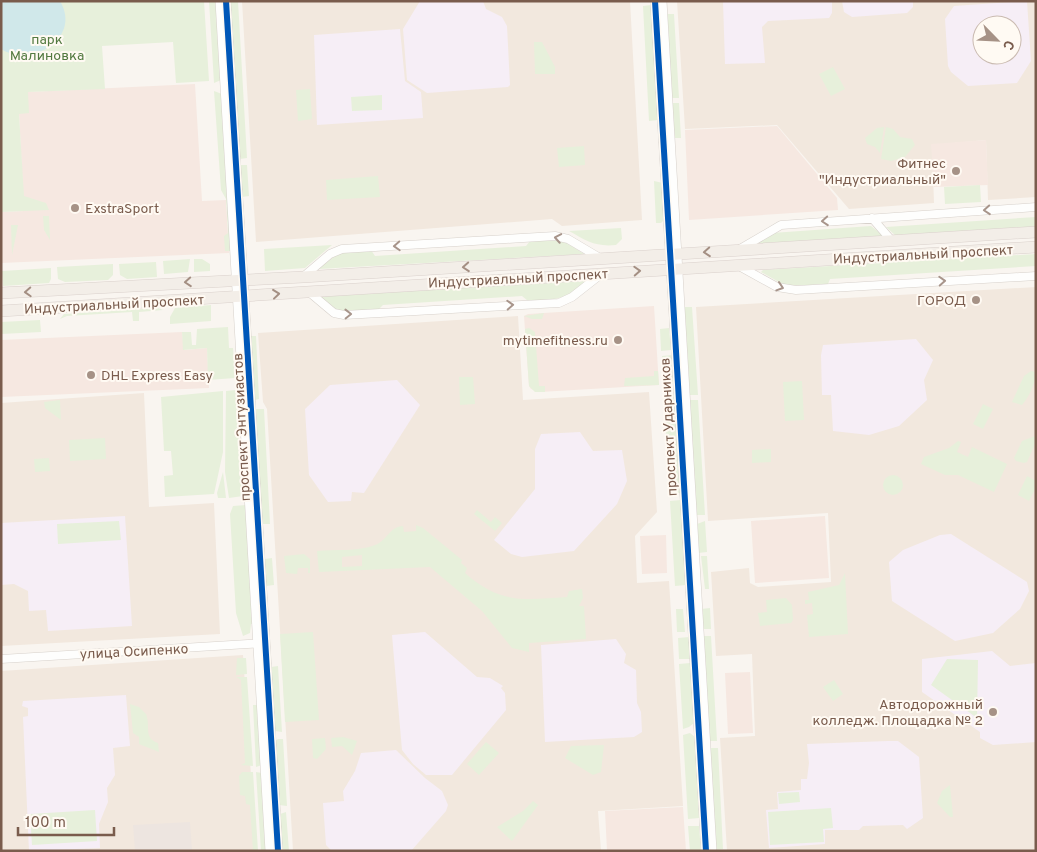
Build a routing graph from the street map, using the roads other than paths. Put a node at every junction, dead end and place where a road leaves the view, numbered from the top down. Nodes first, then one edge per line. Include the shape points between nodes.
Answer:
1 (220, 1) edge
2 (226, 1) edge
3 (655, 1) edge
4 (662, 1) edge
5 (1036, 207) edge
6 (872, 218) junction
7 (1036, 232) edge
8 (892, 241) junction
9 (1036, 247) edge
10 (737, 251) junction
11 (674, 255) junction
12 (602, 259) junction
13 (737, 265) junction
14 (675, 269) junction
15 (602, 273) junction
16 (1036, 276) edge
17 (303, 277) junction
18 (240, 280) junction
19 (307, 291) junction
20 (1, 293) edge
21 (242, 297) junction
22 (1, 311) edge
23 (262, 643) junction
24 (1, 659) edge
25 (270, 851) edge
26 (278, 851) edge
27 (706, 851) edge
28 (712, 851) edge

1 - 18 street, проспект Энтузиастов
2 - 18 street, проспект Энтузиастов
3 - 11 street, проспект Ударников
4 - 11 street, проспект Ударников
5 -> 6 street
6 - 8 street
6 -> 10 street via 781,225
7 - 8 main road, Индустриальный проспект
8 - 10 main road, Индустриальный проспект
9 - 13 main road, Индустриальный проспект
10 -> 11 main road, Индустриальный проспект
11 - 12 main road, Индустриальный проспект
11 - 14 street, проспект Ударников
12 -> 17 main road, Индустриальный проспект
12 -> 17 street via 568,239 555,236 342,249 330,254
13 - 14 main road, Индустриальный проспект
13 -> 16 street via 777,286 796,290
15 -> 14 main road, Индустриальный проспект
14 - 27 street, проспект Ударников
14 - 28 street, проспект Ударников
15 - 19 main road, Индустриальный проспект
19 -> 15 street via 334,313 344,315 559,303 572,297
17 - 18 main road, Индустриальный проспект
18 -> 20 main road, Индустриальный проспект
18 - 21 street, проспект Энтузиастов
21 -> 19 main road, Индустриальный проспект
21 - 22 main road, Индустриальный проспект
21 - 23 street, проспект Энтузиастов
23 - 24 street, улица Осипенко
23 - 25 street, проспект Энтузиастов
23 - 26 street, проспект Энтузиастов

